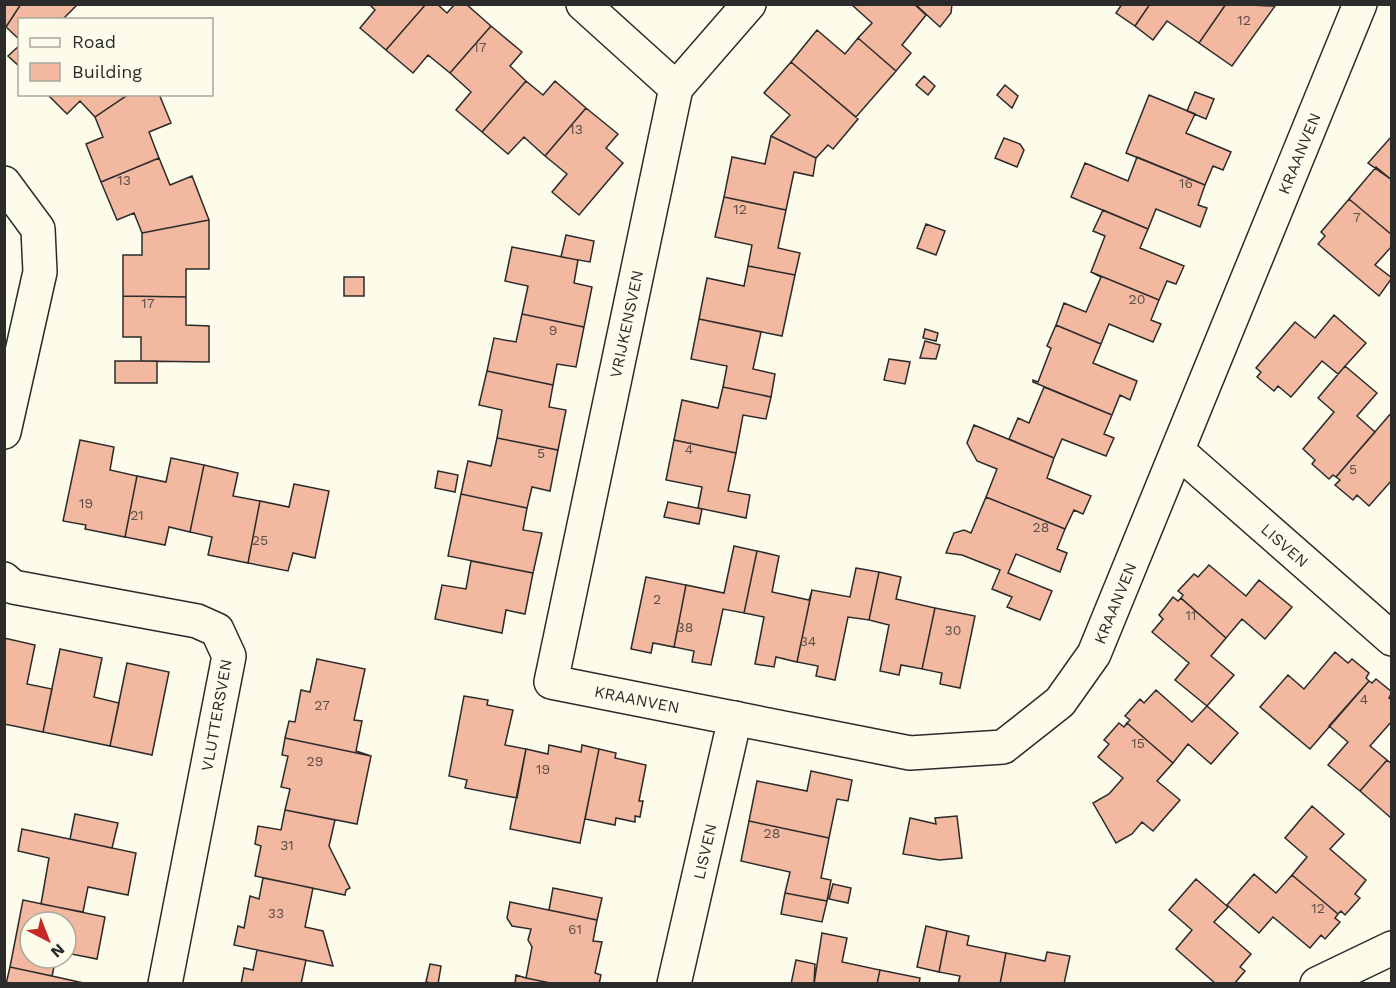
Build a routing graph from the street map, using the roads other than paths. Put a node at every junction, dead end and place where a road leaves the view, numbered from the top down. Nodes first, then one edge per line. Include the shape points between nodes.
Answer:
1 (583, 4) edge
2 (748, 4) edge
3 (1360, 4) edge
4 (676, 88) junction
5 (4, 183) edge
6 (4, 432) edge
7 (1179, 452) junction
8 (4, 579) edge
9 (1392, 639) edge
10 (550, 682) joint
11 (735, 718) junction
12 (1392, 948) edge
13 (165, 984) edge
14 (674, 984) edge
15 (1317, 984) edge

1 - 4 street
2 - 4 street
3 - 7 street, KRAANVEN
4 - 10 street, VRIJKENSVEN
5 - 6 street via 38,229 40,272
7 - 9 street, LISVEN
7 - 11 street, KRAANVEN via 1094,654 1060,702 1003,747 910,753
8 - 13 street, VLUTTERSVEN via 13,587 197,621 217,630 229,656
10 - 11 street, KRAANVEN
11 - 14 street, LISVEN
12 - 15 street

